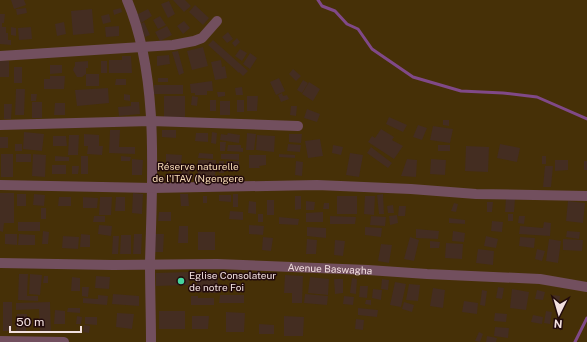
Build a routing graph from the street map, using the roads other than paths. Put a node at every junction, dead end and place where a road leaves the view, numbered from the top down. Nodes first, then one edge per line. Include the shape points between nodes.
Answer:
1 (127, 0) edge
2 (217, 21) dead end
3 (142, 48) junction
4 (0, 56) edge
5 (151, 121) junction
6 (0, 125) edge
7 (298, 126) dead end
8 (0, 185) edge
9 (153, 188) junction
10 (587, 196) edge
11 (0, 263) edge
12 (150, 264) junction
13 (587, 287) edge
14 (0, 341) edge
15 (64, 342) edge
16 (151, 342) edge

1 - 3 street
2 - 3 street via 202,38 194,41
3 - 4 street
3 - 5 street
5 - 6 street
5 - 7 street
5 - 9 street
8 - 9 street
9 - 10 street via 317,185 476,194
9 - 12 street
11 - 12 street, Avenue Baswagha via 113,266
12 - 13 street, Avenue Baswagha via 217,264 540,279
12 - 16 street
14 - 15 street

